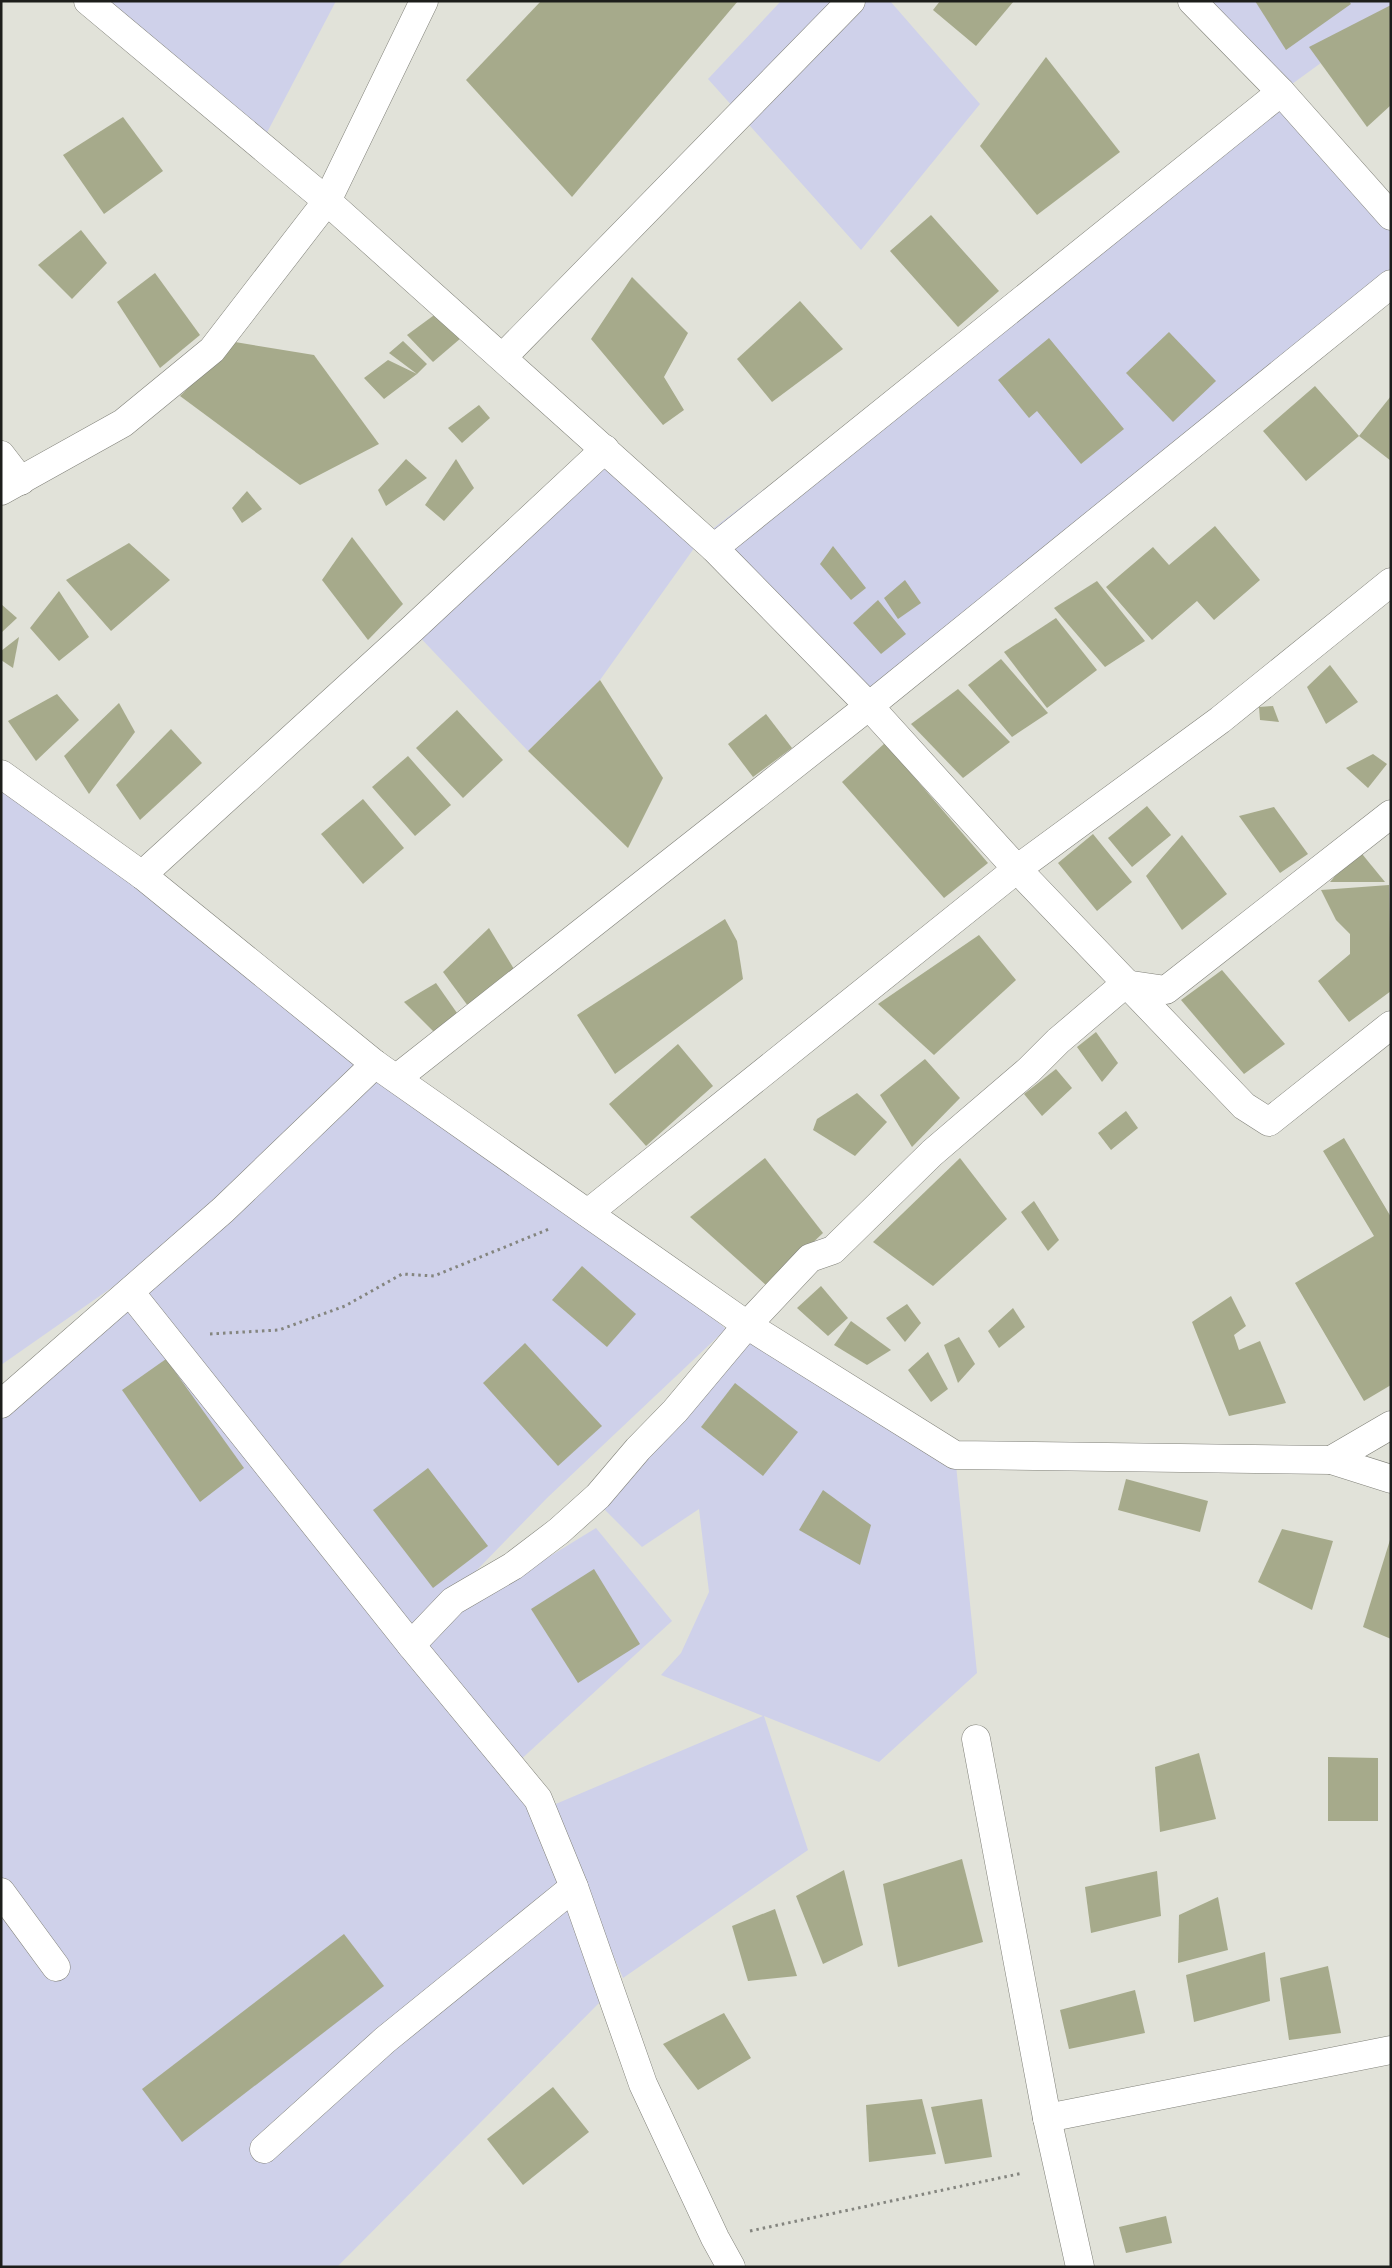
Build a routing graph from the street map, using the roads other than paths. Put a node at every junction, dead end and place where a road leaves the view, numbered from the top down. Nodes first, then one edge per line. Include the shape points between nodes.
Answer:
1 (88, 1) edge
2 (424, 1) edge
3 (851, 1) edge
4 (1192, 1) edge
5 (1281, 92) junction
6 (327, 201) junction
7 (1391, 216) edge
8 (1391, 284) edge
9 (503, 357) junction
10 (605, 449) junction
11 (1, 455) edge
12 (11, 486) edge
13 (714, 548) junction
14 (1391, 582) edge
15 (870, 706) junction
16 (1, 774) edge
17 (1391, 814) edge
18 (1016, 869) junction
19 (142, 875) junction
20 (1125, 984) junction
21 (1391, 1025) edge
22 (386, 1071) junction
23 (588, 1213) junction
24 (130, 1292) junction
25 (747, 1325) junction
26 (1, 1404) edge
27 (1391, 1425) edge
28 (1331, 1460) junction
29 (1391, 1479) edge
30 (411, 1645) junction
31 (976, 1739) dead end
32 (574, 1887) junction
33 (1, 1892) edge
34 (56, 1967) dead end
35 (1391, 2050) edge
36 (1047, 2118) junction
37 (264, 2149) dead end
38 (731, 2267) edge
39 (1080, 2267) edge

1 - 6 street
2 - 6 street
3 - 9 street
4 - 5 street
5 - 7 street
5 - 13 street
6 - 9 street
6 - 12 street via 212,350 123,424
8 - 15 street
9 - 10 street
10 - 13 street
10 - 19 street
11 - 12 street
13 - 15 street
14 - 18 street via 1220,720
15 - 18 street
15 - 22 street
16 - 19 street
17 - 20 street via 1166,990
18 - 20 street
18 - 23 street
19 - 22 street
20 - 21 street via 1244,1106 1269,1122
20 - 25 street via 932,1153 833,1250 810,1258
22 - 23 street
22 - 24 street
23 - 25 street
24 - 26 street
24 - 30 street
25 - 28 street via 955,1455
25 - 30 street via 676,1411 598,1496 559,1531 512,1566 453,1601
27 - 28 street
28 - 29 street
30 - 32 street via 538,1799
31 - 36 street
32 - 37 street via 385,2040
32 - 38 street via 643,2084
33 - 34 street
35 - 36 street
36 - 39 street

